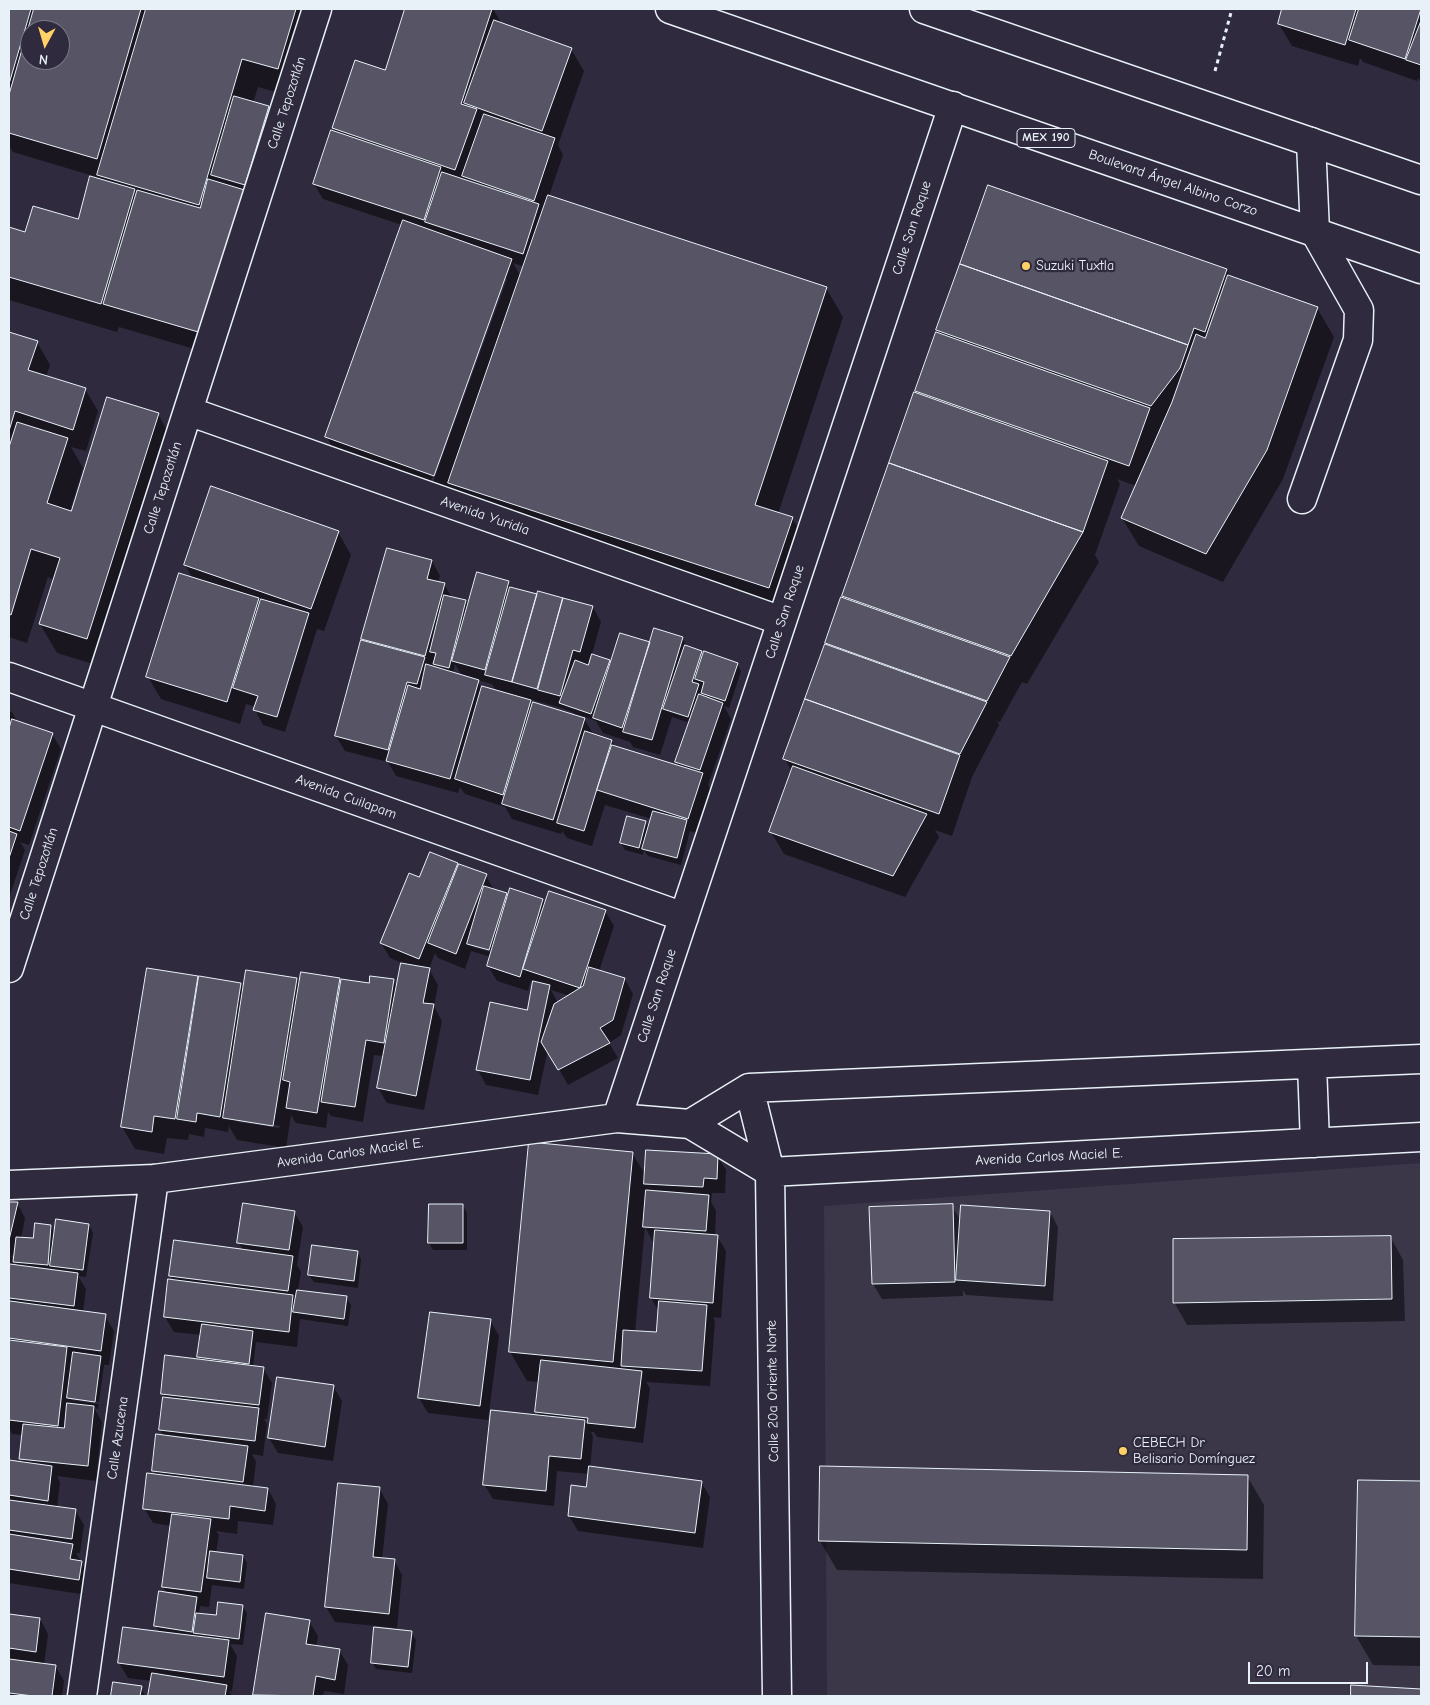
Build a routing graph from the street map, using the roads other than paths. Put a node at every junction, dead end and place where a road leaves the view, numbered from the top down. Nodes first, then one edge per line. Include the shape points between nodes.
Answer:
1 (317, 9) edge
2 (670, 9) edge
3 (924, 9) edge
4 (953, 106) junction
5 (1311, 142) junction
6 (1421, 180) edge
7 (1315, 232) junction
8 (1421, 269) edge
9 (188, 411) junction
10 (1302, 499) dead end
11 (782, 621) junction
12 (9, 677) edge
13 (93, 707) junction
14 (684, 917) junction
15 (9, 968) edge
16 (1421, 1059) edge
17 (1312, 1064) junction
18 (750, 1088) junction
19 (616, 1118) junction
20 (690, 1124) junction
21 (1421, 1137) edge
22 (1315, 1143) junction
23 (770, 1172) junction
24 (154, 1179) junction
25 (9, 1185) edge
26 (82, 1696) edge
27 (777, 1696) edge

1 - 9 street, Calle Tepozotlán
2 - 4 street, Boulevard Ángel Albino Corzo / MEX 190
3 - 5 street
4 - 7 street, Boulevard Ángel Albino Corzo / MEX 190
4 - 11 street, Calle San Roque
5 - 6 street
5 - 7 street
7 - 8 street, Boulevard Ángel Albino Corzo / MEX 190
7 - 10 street via 1359,310 1358,340
9 - 11 street, Avenida Yuridia
9 - 13 street, Calle Tepozotlán
11 - 14 street, Calle San Roque
12 - 13 street, Avenida Cuilapam
13 - 14 street, Avenida Cuilapam
13 - 15 street, Calle Tepozotlán
14 - 19 street, Calle San Roque
16 - 17 street
17 - 18 street
17 - 22 street
18 - 20 street
18 - 23 street, Calle 20a Oriente Norte
19 - 20 street, Avenida Carlos Maciel E.
19 - 24 street, Avenida Carlos Maciel E.
20 - 23 street, Avenida Carlos Maciel E.
21 - 22 street, Avenida Carlos Maciel E.
22 - 23 street, Avenida Carlos Maciel E.
23 - 27 street, Calle 20a Oriente Norte
24 - 25 street, Avenida Carlos Maciel E.
24 - 26 street, Calle Azucena

